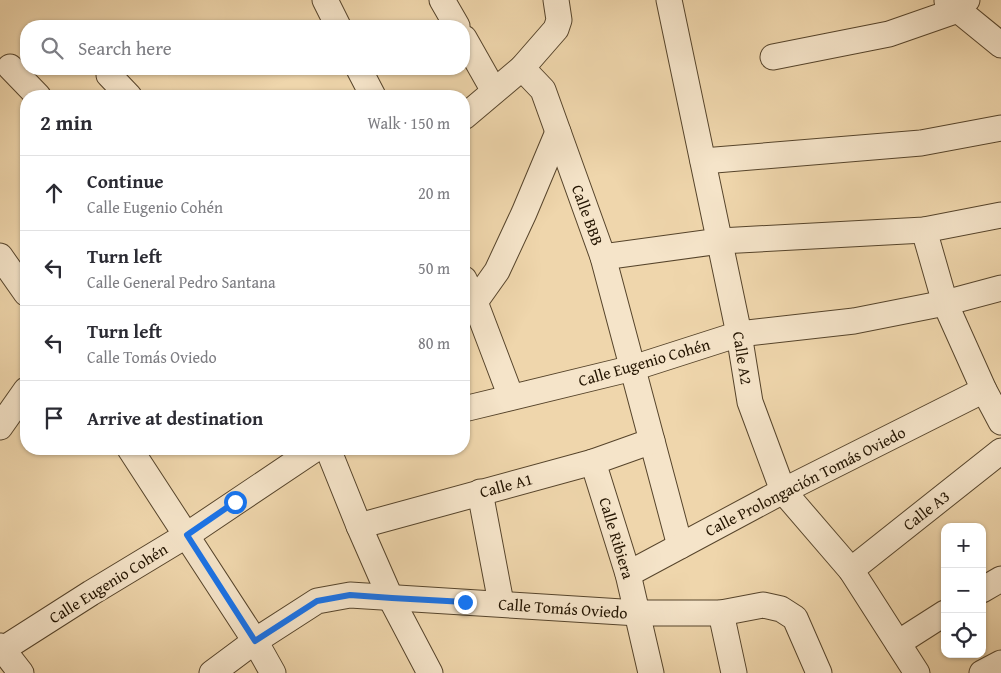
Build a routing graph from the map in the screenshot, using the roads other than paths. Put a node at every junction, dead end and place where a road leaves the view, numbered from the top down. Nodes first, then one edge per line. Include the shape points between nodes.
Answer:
1 (325, 0) edge
2 (442, 0) edge
3 (556, 0) edge
4 (669, 0) edge
5 (957, 3) edge
6 (335, 20) edge
7 (454, 20) edge
8 (993, 38) edge
9 (470, 49) edge
10 (773, 56) dead end
11 (10, 67) dead end
12 (522, 68) junction
13 (109, 75) dead end
14 (362, 75) edge
15 (32, 90) edge
16 (123, 90) edge
17 (370, 90) edge
18 (494, 91) junction
19 (470, 112) edge
20 (1001, 128) edge
21 (558, 132) junction
22 (703, 161) junction
23 (1001, 215) edge
24 (924, 230) junction
25 (720, 241) junction
26 (0, 256) edge
27 (603, 257) junction
28 (20, 279) edge
29 (1001, 288) edge
30 (470, 292) edge
31 (475, 302) junction
32 (945, 303) junction
33 (739, 334) junction
34 (633, 368) junction
35 (984, 390) junction
36 (511, 397) junction
37 (20, 399) edge
38 (470, 407) edge
39 (1001, 422) edge
40 (0, 427) edge
41 (652, 441) junction
42 (1001, 451) edge
43 (134, 455) edge
44 (306, 455) edge
45 (330, 455) edge
46 (593, 462) junction
47 (783, 491) junction
48 (480, 492) junction
49 (359, 526) junction
50 (187, 535) junction
51 (680, 546) junction
52 (851, 570) junction
53 (628, 574) junction
54 (1001, 578) edge
55 (986, 587) edge
56 (392, 598) junction
57 (501, 603) junction
58 (638, 613) junction
59 (721, 613) junction
60 (941, 616) edge
61 (255, 641) junction
62 (898, 643) junction
63 (1, 649) edge
64 (1001, 663) edge
65 (644, 671) edge
66 (21, 673) edge
67 (212, 673) edge
68 (273, 673) edge
69 (430, 673) edge
70 (734, 673) edge
71 (819, 673) edge
72 (916, 673) edge
73 (982, 673) edge

1 - 6 street
2 - 7 street
3 - 12 street via 559,20 556,29
4 - 22 street, Calle A2
5 - 8 street
5 - 10 street via 889,34
9 - 18 street
11 - 15 street
12 - 18 street
12 - 21 street, Calle BBB via 542,90
13 - 16 street
14 - 17 street
18 - 19 street
20 - 22 street via 921,143
21 - 27 street, Calle BBB
21 - 31 street via 497,270
22 - 25 street, Calle A2
23 - 24 street
24 - 25 street
24 - 32 street
25 - 27 street
25 - 33 street, Calle A2
26 - 28 street
27 - 34 street, Calle BBB
29 - 32 street, Calle Eugenio Cohén
30 - 31 street
31 - 36 street
32 - 33 street, Calle Eugenio Cohén via 854,321
32 - 35 street
33 - 34 street, Calle Eugenio Cohén
33 - 47 street, Calle A2 via 750,402
34 - 36 street, Calle Eugenio Cohén
34 - 41 street, Calle BBB
35 - 39 street
35 - 47 street, Calle Prolongación Tomás Oviedo
36 - 38 street, Calle Eugenio Cohén
37 - 40 street
41 - 46 street, Calle A1
41 - 51 street, Calle BBB
42 - 52 street, Calle A3
43 - 50 street
44 - 50 street, Calle Eugenio Cohén
45 - 49 street
46 - 48 street, Calle A1
46 - 53 street, Calle Ribiera
47 - 51 street, Calle Prolongación Tomás Oviedo
47 - 52 street, Calle A2
48 - 49 street, Calle A1
48 - 57 street
49 - 56 street
50 - 61 street
50 - 63 street, Calle Eugenio Cohén
51 - 53 street, Calle Prolongación Tomás Oviedo
52 - 62 street, Calle A2
53 - 58 street, Calle Ribiera
54 - 55 street
56 - 57 street, Calle Tomás Oviedo
56 - 61 street, Calle Tomás Oviedo via 350,595 317,601
56 - 69 street
57 - 58 street, Calle Tomás Oviedo
58 - 59 street, Calle Tomás Oviedo
58 - 65 street, Calle Ribiera
59 - 70 street
59 - 71 street, Calle Tomás Oviedo via 763,605 780,608 795,618
60 - 62 street
61 - 67 street, Calle Tomás Oviedo
61 - 68 street
62 - 72 street, Calle A2
63 - 66 street
64 - 73 street

